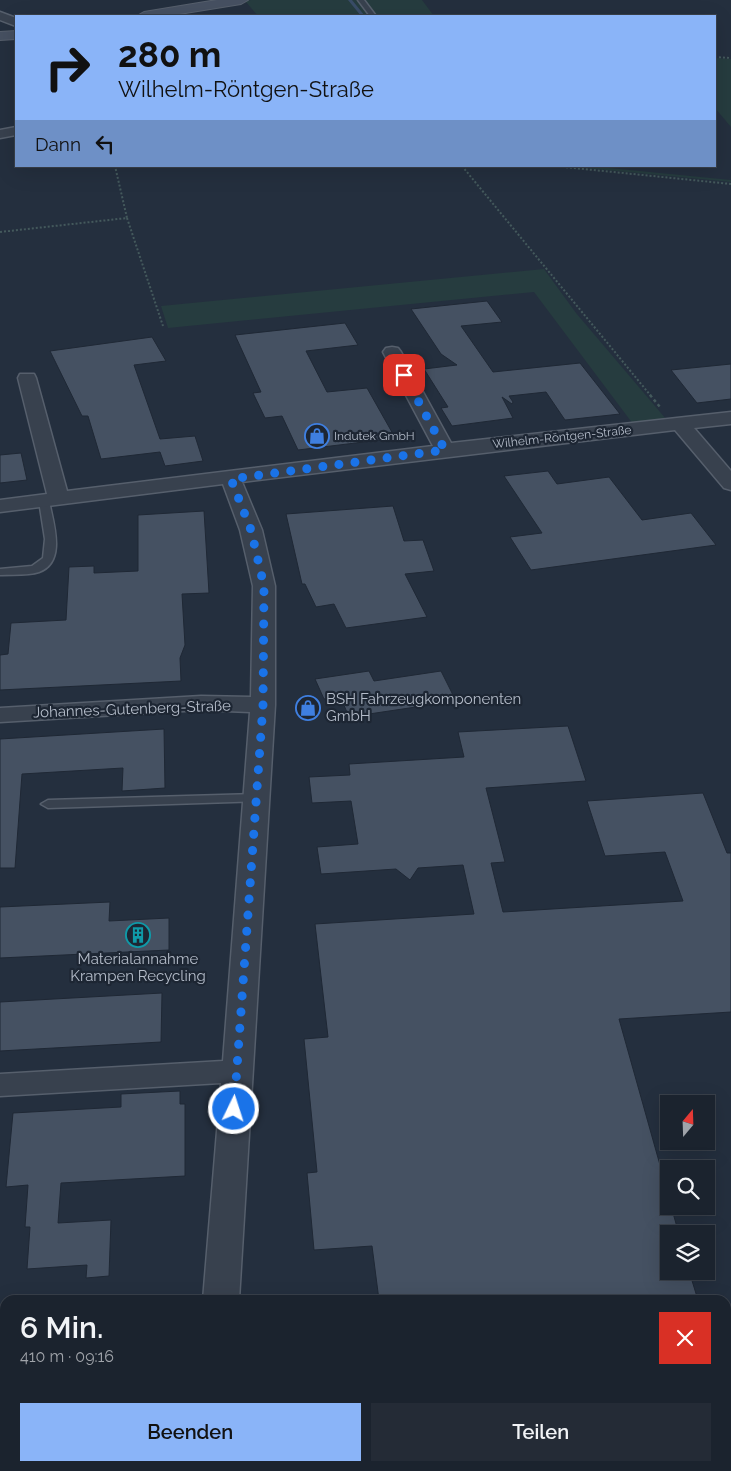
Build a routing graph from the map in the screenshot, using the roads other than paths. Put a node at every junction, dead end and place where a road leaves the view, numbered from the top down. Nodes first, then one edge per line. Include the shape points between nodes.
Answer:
1 (241, 0) edge
2 (361, 0) edge
3 (150, 15) edge
4 (372, 15) edge
5 (0, 16) edge
6 (15, 22) edge
7 (15, 34) edge
8 (0, 36) edge
9 (15, 131) edge
10 (0, 134) edge
11 (392, 352) dead end
12 (27, 378) dead end
13 (731, 418) edge
14 (678, 424) junction
15 (445, 450) junction
16 (231, 479) junction
17 (731, 484) edge
18 (51, 500) junction
19 (0, 506) edge
20 (0, 572) edge
21 (263, 705) junction
22 (0, 715) edge
23 (257, 798) junction
24 (48, 804) dead end
25 (236, 1071) junction
26 (0, 1085) edge
27 (221, 1295) edge

1 - 3 street
2 - 4 lane
5 - 6 street
7 - 8 street
9 - 10 street
11 - 15 street
12 - 18 street
13 - 14 street, Wilhelm-Röntgen-Straße
14 - 15 street, Wilhelm-Röntgen-Straße
14 - 17 street
15 - 16 street, Wilhelm-Röntgen-Straße
16 - 18 street, Wilhelm-Röntgen-Straße
16 - 21 street via 251,530 264,586
18 - 19 street, Wilhelm-Röntgen-Straße
18 - 20 lane via 51,552 48,561 35,569
21 - 22 street, Johannes-Gutenberg-Straße via 201,703
21 - 23 street
23 - 24 lane
23 - 25 street
25 - 26 street
25 - 27 street

